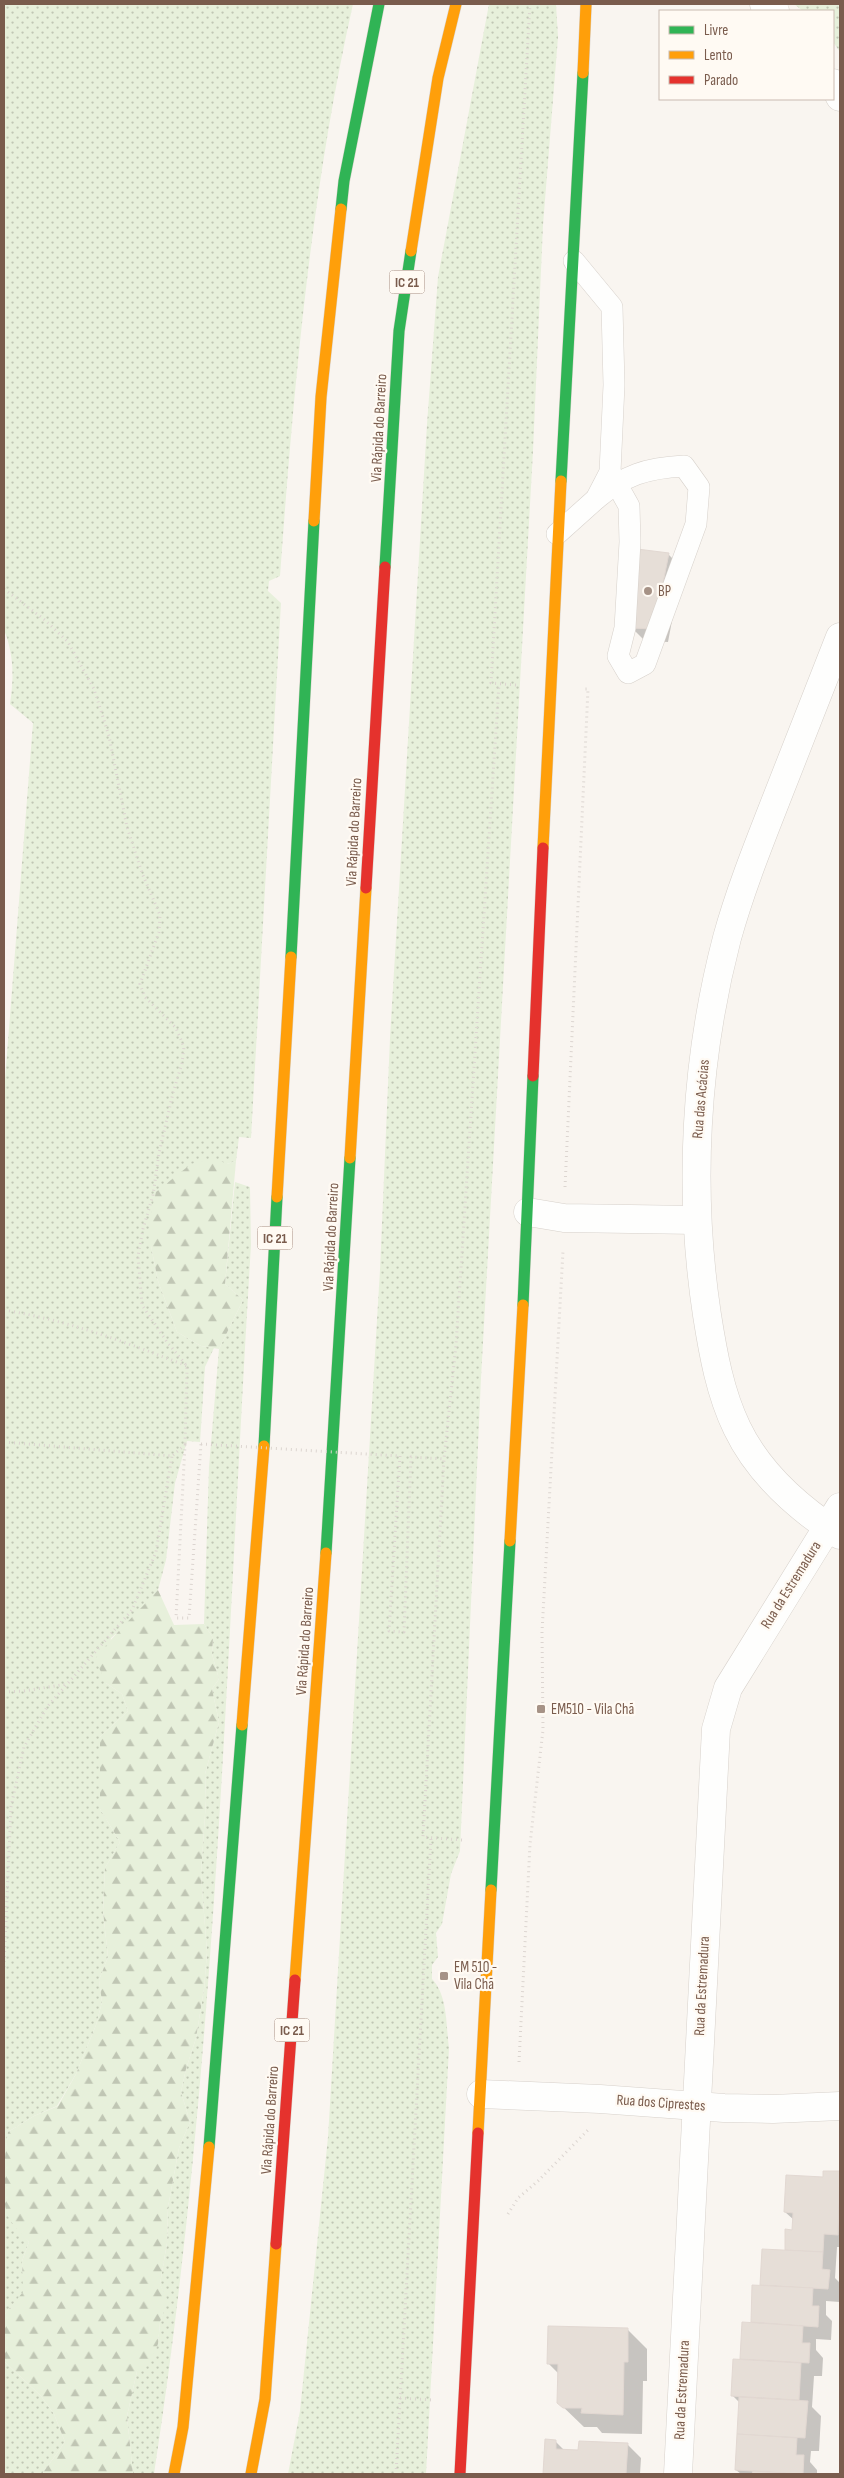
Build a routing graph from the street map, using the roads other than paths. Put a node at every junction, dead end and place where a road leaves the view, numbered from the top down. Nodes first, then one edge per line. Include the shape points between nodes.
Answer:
1 (379, 4) edge
2 (456, 4) edge
3 (586, 4) edge
4 (834, 86) edge
5 (840, 97) edge
6 (574, 261) junction
7 (613, 477) junction
8 (557, 534) junction
9 (840, 637) edge
10 (528, 1212) junction
11 (696, 1220) junction
12 (836, 1523) edge
13 (481, 2094) junction
14 (696, 2106) junction
15 (840, 2106) edge
16 (174, 2474) edge
17 (251, 2474) edge
18 (460, 2474) edge
19 (678, 2474) edge

1 - 16 main road, IC 21 via 344,181 320,397 263,1463 206,2189 183,2427
2 - 17 main road, Via Rápida do Barreiro / IC 21 via 438,78 399,331 330,1503 265,2399
3 - 6 main road
4 - 5 street
6 - 7 lane via 612,307
6 - 8 main road
7 - 7 lane via 684,466 699,487 696,524 665,614 645,664 628,673 618,656 625,628 630,542 628,506
7 - 8 lane via 596,500
8 - 10 main road
9 - 11 street, Rua das Acácias via 750,866 727,937 713,1001 703,1073 697,1142
10 - 11 street via 564,1218
10 - 13 main road
11 - 12 street, Rua das Acácias via 712,1350 737,1428 764,1472 796,1502
12 - 14 street, Rua da Estremadura via 728,1688 716,1729
13 - 14 street, Rua dos Ciprestes
13 - 18 main road
14 - 15 street, Rua dos Ciprestes via 773,2110
14 - 19 street, Rua da Estremadura

